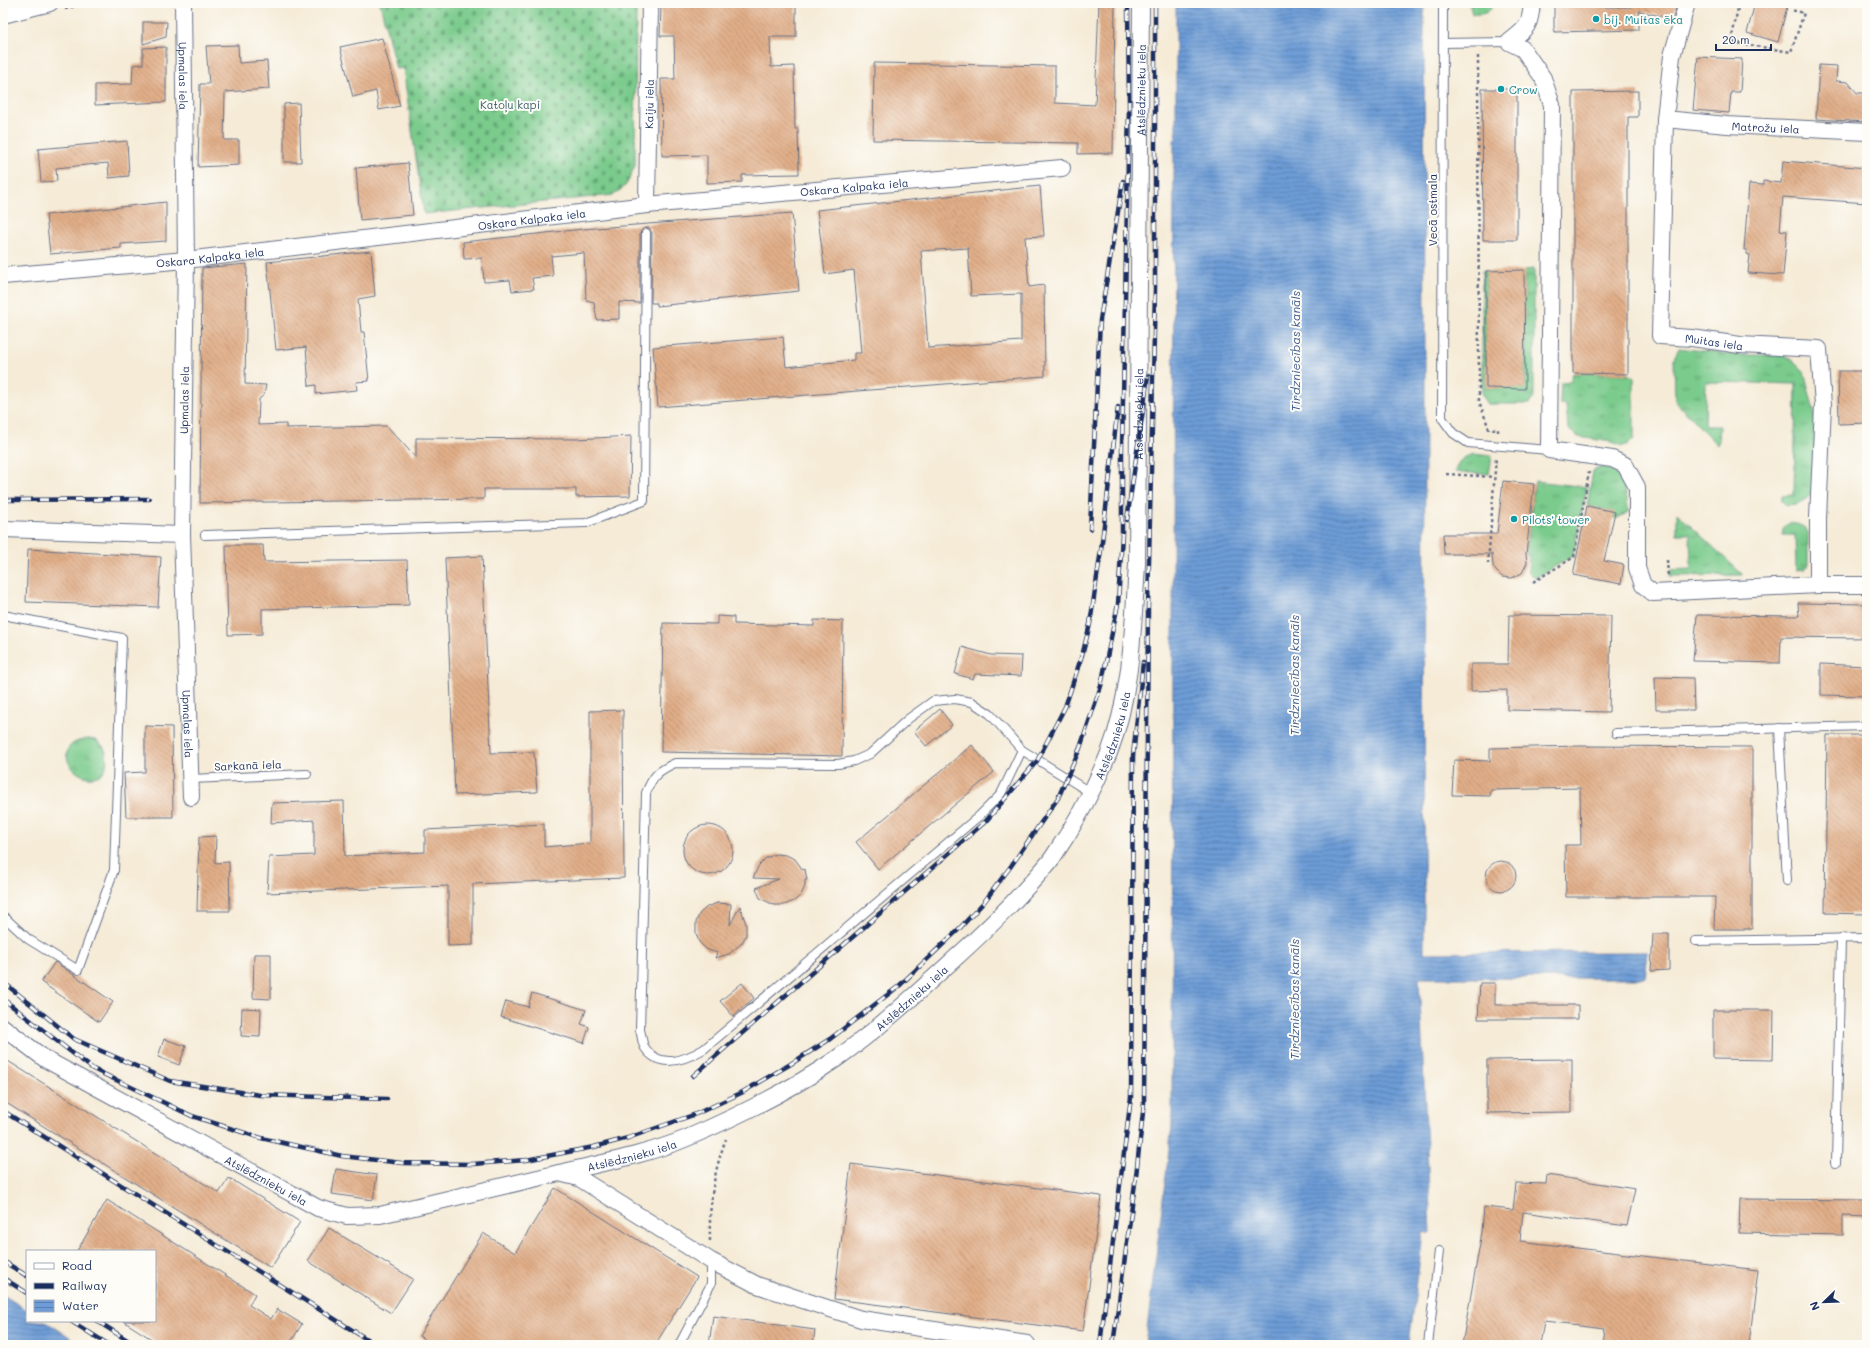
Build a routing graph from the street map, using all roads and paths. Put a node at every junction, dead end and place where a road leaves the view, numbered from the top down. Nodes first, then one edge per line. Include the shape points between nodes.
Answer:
1 (50, 3) edge
2 (183, 3) edge
3 (650, 3) edge
4 (1141, 3) edge
5 (1443, 3) edge
6 (1532, 3) edge
7 (1687, 3) edge
8 (1739, 3) edge
9 (22, 6) edge
10 (1791, 10) dead end
11 (3, 15) edge
12 (1509, 42) junction
13 (1443, 43) junction
14 (1479, 43) junction
15 (1665, 119) junction
16 (1867, 132) edge
17 (1062, 168) dead end
18 (647, 205) junction
19 (646, 233) dead end
20 (186, 260) junction
21 (3, 276) edge
22 (1497, 446) junction
23 (1549, 450) junction
24 (1592, 456) junction
25 (1446, 474) dead end
26 (1494, 477) junction
27 (3, 529) edge
28 (182, 535) junction
29 (205, 535) dead end
30 (1488, 564) dead end
31 (1533, 582) dead end
32 (1818, 585) junction
33 (1867, 585) edge
34 (3, 615) edge
35 (1867, 726) edge
36 (1779, 728) junction
37 (1616, 734) dead end
38 (1022, 750) junction
39 (307, 774) dead end
40 (190, 779) junction
41 (1091, 793) junction
42 (191, 797) dead end
43 (1788, 881) dead end
44 (3, 916) edge
45 (1841, 938) junction
46 (1867, 938) edge
47 (1695, 940) dead end
48 (3, 1027) edge
49 (735, 1116) junction
50 (1836, 1163) dead end
51 (559, 1173) junction
52 (1439, 1252) dead end
53 (711, 1261) junction
54 (1027, 1344) dead end
55 (679, 1345) edge
56 (1428, 1345) edge

1 - 9 street
2 - 20 street, Upmalas iela
3 - 18 street, Kaiju iela
4 - 41 street, Atslēdznieku iela via 1137,564 1132,640 1123,705 1109,752
5 - 13 lane, Vecā ostmala
6 - 12 street via 1531,20 1524,30
7 - 15 street, Muitas iela via 1672,56
8 - 10 path via 1731,42 1791,52 1804,13
9 - 11 street
12 - 14 lane
12 - 23 street via 1523,49 1543,78 1552,105
13 - 14 lane
13 - 22 lane, Vecā ostmala via 1442,418 1453,433 1468,443
14 - 22 path via 1479,401 1489,428 1498,429
15 - 16 street, Matrožu iela via 1727,125
15 - 32 street, Muitas iela via 1660,336 1740,345 1819,349 1823,405
17 - 18 street, Oskara Kalpaka iela
18 - 20 street, Oskara Kalpaka iela
19 - 29 lane via 644,501 586,523
20 - 21 street, Oskara Kalpaka iela
20 - 28 street, Upmalas iela
22 - 23 lane
22 - 26 path
23 - 24 street
24 - 31 path via 1574,557
24 - 32 street via 1612,459 1625,465 1637,487 1637,568 1643,586 1653,593
25 - 26 path
26 - 30 path
27 - 28 street
28 - 40 street, Upmalas iela
32 - 33 street
34 - 44 lane via 122,638 114,870 78,970 28,940
35 - 36 lane
36 - 37 lane
36 - 43 lane
38 - 38 lane via 990,714 972,702 955,699 933,701 908,719 870,754 854,761 838,764 675,763 662,769 652,778 646,793 640,1030 645,1048 656,1060 669,1062 690,1057 704,1049 979,816 1001,794
38 - 41 lane
39 - 40 lane, Sarkanā iela
40 - 42 street, Upmalas iela
41 - 49 street, Atslēdznieku iela via 1052,859 999,918 928,983 834,1060
45 - 46 lane
45 - 47 lane
45 - 50 lane
48 - 51 street, Atslēdznieku iela via 45,1060 318,1208 348,1216 380,1215
49 - 51 street, Atslēdznieku iela via 684,1139 648,1151
49 - 53 path via 717,1164 709,1213
51 - 53 street, Atslēdznieku iela via 579,1178
52 - 56 lane
53 - 54 street, Atslēdznieku iela via 757,1285 861,1319
53 - 55 lane via 711,1284

